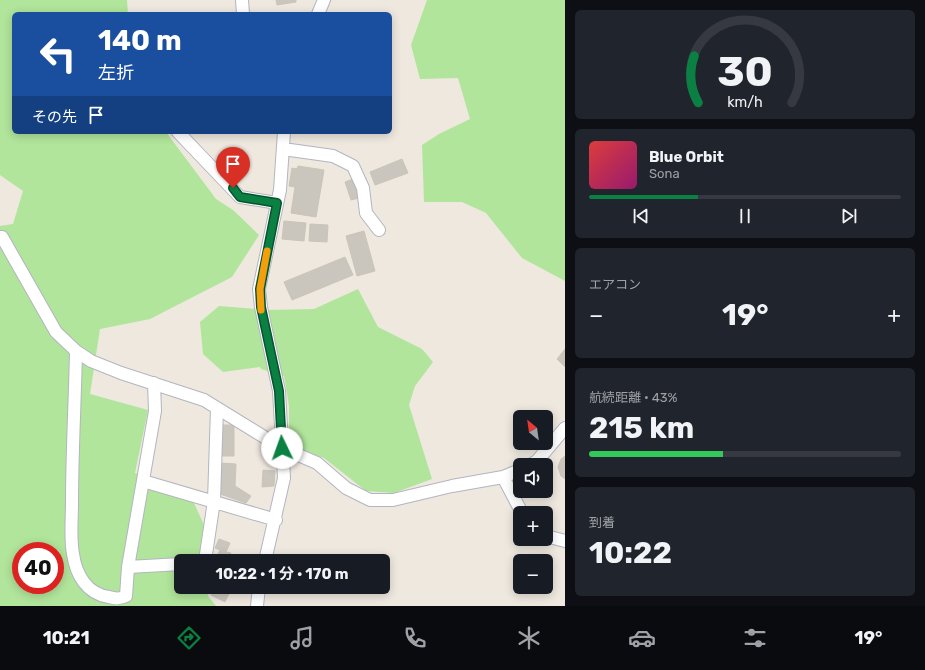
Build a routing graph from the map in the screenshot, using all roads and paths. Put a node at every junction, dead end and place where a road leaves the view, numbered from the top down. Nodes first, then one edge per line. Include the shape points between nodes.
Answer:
1 (242, 0) edge
2 (324, 0) edge
3 (243, 12) edge
4 (319, 12) edge
5 (180, 134) edge
6 (284, 134) edge
7 (283, 149) junction
8 (277, 203) junction
9 (379, 230) dead end
10 (0, 237) edge
11 (76, 351) junction
12 (154, 383) junction
13 (218, 408) junction
14 (565, 428) edge
15 (282, 448) junction
16 (540, 458) edge
17 (513, 473) edge
18 (503, 477) junction
19 (143, 482) junction
20 (214, 501) junction
21 (518, 506) edge
22 (276, 520) junction
23 (553, 538) edge
24 (565, 541) edge
25 (206, 554) edge
26 (267, 554) edge
27 (174, 564) edge
28 (128, 567) junction
29 (258, 594) edge
30 (257, 606) edge

1 - 3 street
2 - 4 street
5 - 8 street via 240,197
6 - 7 street
7 - 8 street
7 - 9 street via 333,156 353,166 363,188 366,214
8 - 15 street via 260,289 261,307 279,391
10 - 11 street via 56,332
11 - 12 street via 91,361
11 - 28 street via 72,554 79,575 90,589 107,597 120,599 126,596
12 - 13 street via 204,400
12 - 19 street via 155,411
13 - 15 street
13 - 20 street
14 - 16 street
15 - 18 street via 317,463 346,488 370,500 393,500
15 - 22 street via 284,478
17 - 18 street
18 - 21 street
19 - 20 street
19 - 28 street
20 - 22 street
20 - 25 street
22 - 26 street
23 - 24 street
27 - 28 street
29 - 30 street

